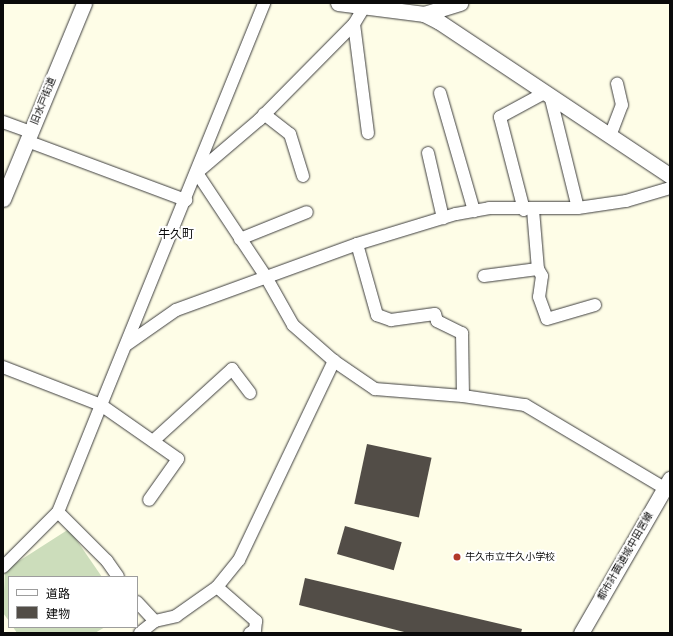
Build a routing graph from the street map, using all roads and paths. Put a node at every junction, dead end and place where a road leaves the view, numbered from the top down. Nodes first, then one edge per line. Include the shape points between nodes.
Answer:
1 (84, 3) edge
2 (264, 3) edge
3 (338, 3) edge
4 (460, 3) edge
5 (363, 8) junction
6 (422, 8) edge
7 (354, 24) junction
8 (617, 84) dead end
9 (440, 93) dead end
10 (548, 93) junction
11 (264, 114) junction
12 (3, 122) edge
13 (368, 133) dead end
14 (610, 136) junction
15 (28, 137) junction
16 (428, 153) dead end
17 (197, 173) junction
18 (303, 176) dead end
19 (670, 176) edge
20 (670, 188) edge
21 (3, 199) edge
22 (186, 200) junction
23 (578, 208) junction
24 (474, 210) junction
25 (529, 210) junction
26 (307, 212) dead end
27 (442, 218) junction
28 (240, 240) junction
29 (357, 244) junction
30 (538, 269) junction
31 (484, 276) dead end
32 (266, 278) junction
33 (595, 305) dead end
34 (126, 346) junction
35 (334, 361) junction
36 (3, 367) edge
37 (250, 393) dead end
38 (463, 396) junction
39 (101, 405) junction
40 (154, 441) junction
41 (667, 484) edge
42 (149, 500) dead end
43 (58, 512) junction
44 (3, 568) edge
45 (117, 576) edge
46 (217, 588) junction
47 (138, 603) edge
48 (154, 621) junction
49 (140, 633) edge
50 (250, 633) edge
51 (581, 633) edge

1 - 15 street, 旧水戸街道
2 - 17 street
3 - 5 street
4 - 6 street
5 - 6 street
5 - 7 street
6 - 10 street
7 - 11 street
7 - 13 street
8 - 14 street via 622,105
9 - 24 street
10 - 14 street
10 - 23 street
10 - 25 street via 500,117
11 - 17 street
11 - 18 street via 290,134
12 - 15 street
14 - 19 street
15 - 21 street, 旧水戸街道
15 - 22 street
16 - 27 street
17 - 22 street
17 - 28 street
20 - 23 street via 626,201
22 - 34 street
23 - 25 street
24 - 25 street
24 - 27 street
25 - 30 street
26 - 28 street
27 - 29 street
28 - 32 street
29 - 32 street
29 - 38 street via 377,314 391,320 435,314 437,321 462,333
30 - 31 street
30 - 33 street via 542,276 539,297 547,319
32 - 34 street via 176,310
32 - 35 street via 294,325
34 - 39 street
35 - 38 street via 375,389
35 - 46 street via 239,560
36 - 39 street
37 - 40 street via 232,369
38 - 41 street via 525,405
39 - 40 street
39 - 43 street
40 - 42 street via 178,459
41 - 51 street, 都市計画道城中田宮線
43 - 44 street
43 - 45 street via 107,561
46 - 48 street via 176,616
46 - 50 street via 256,621 255,630
47 - 48 street
48 - 49 street

